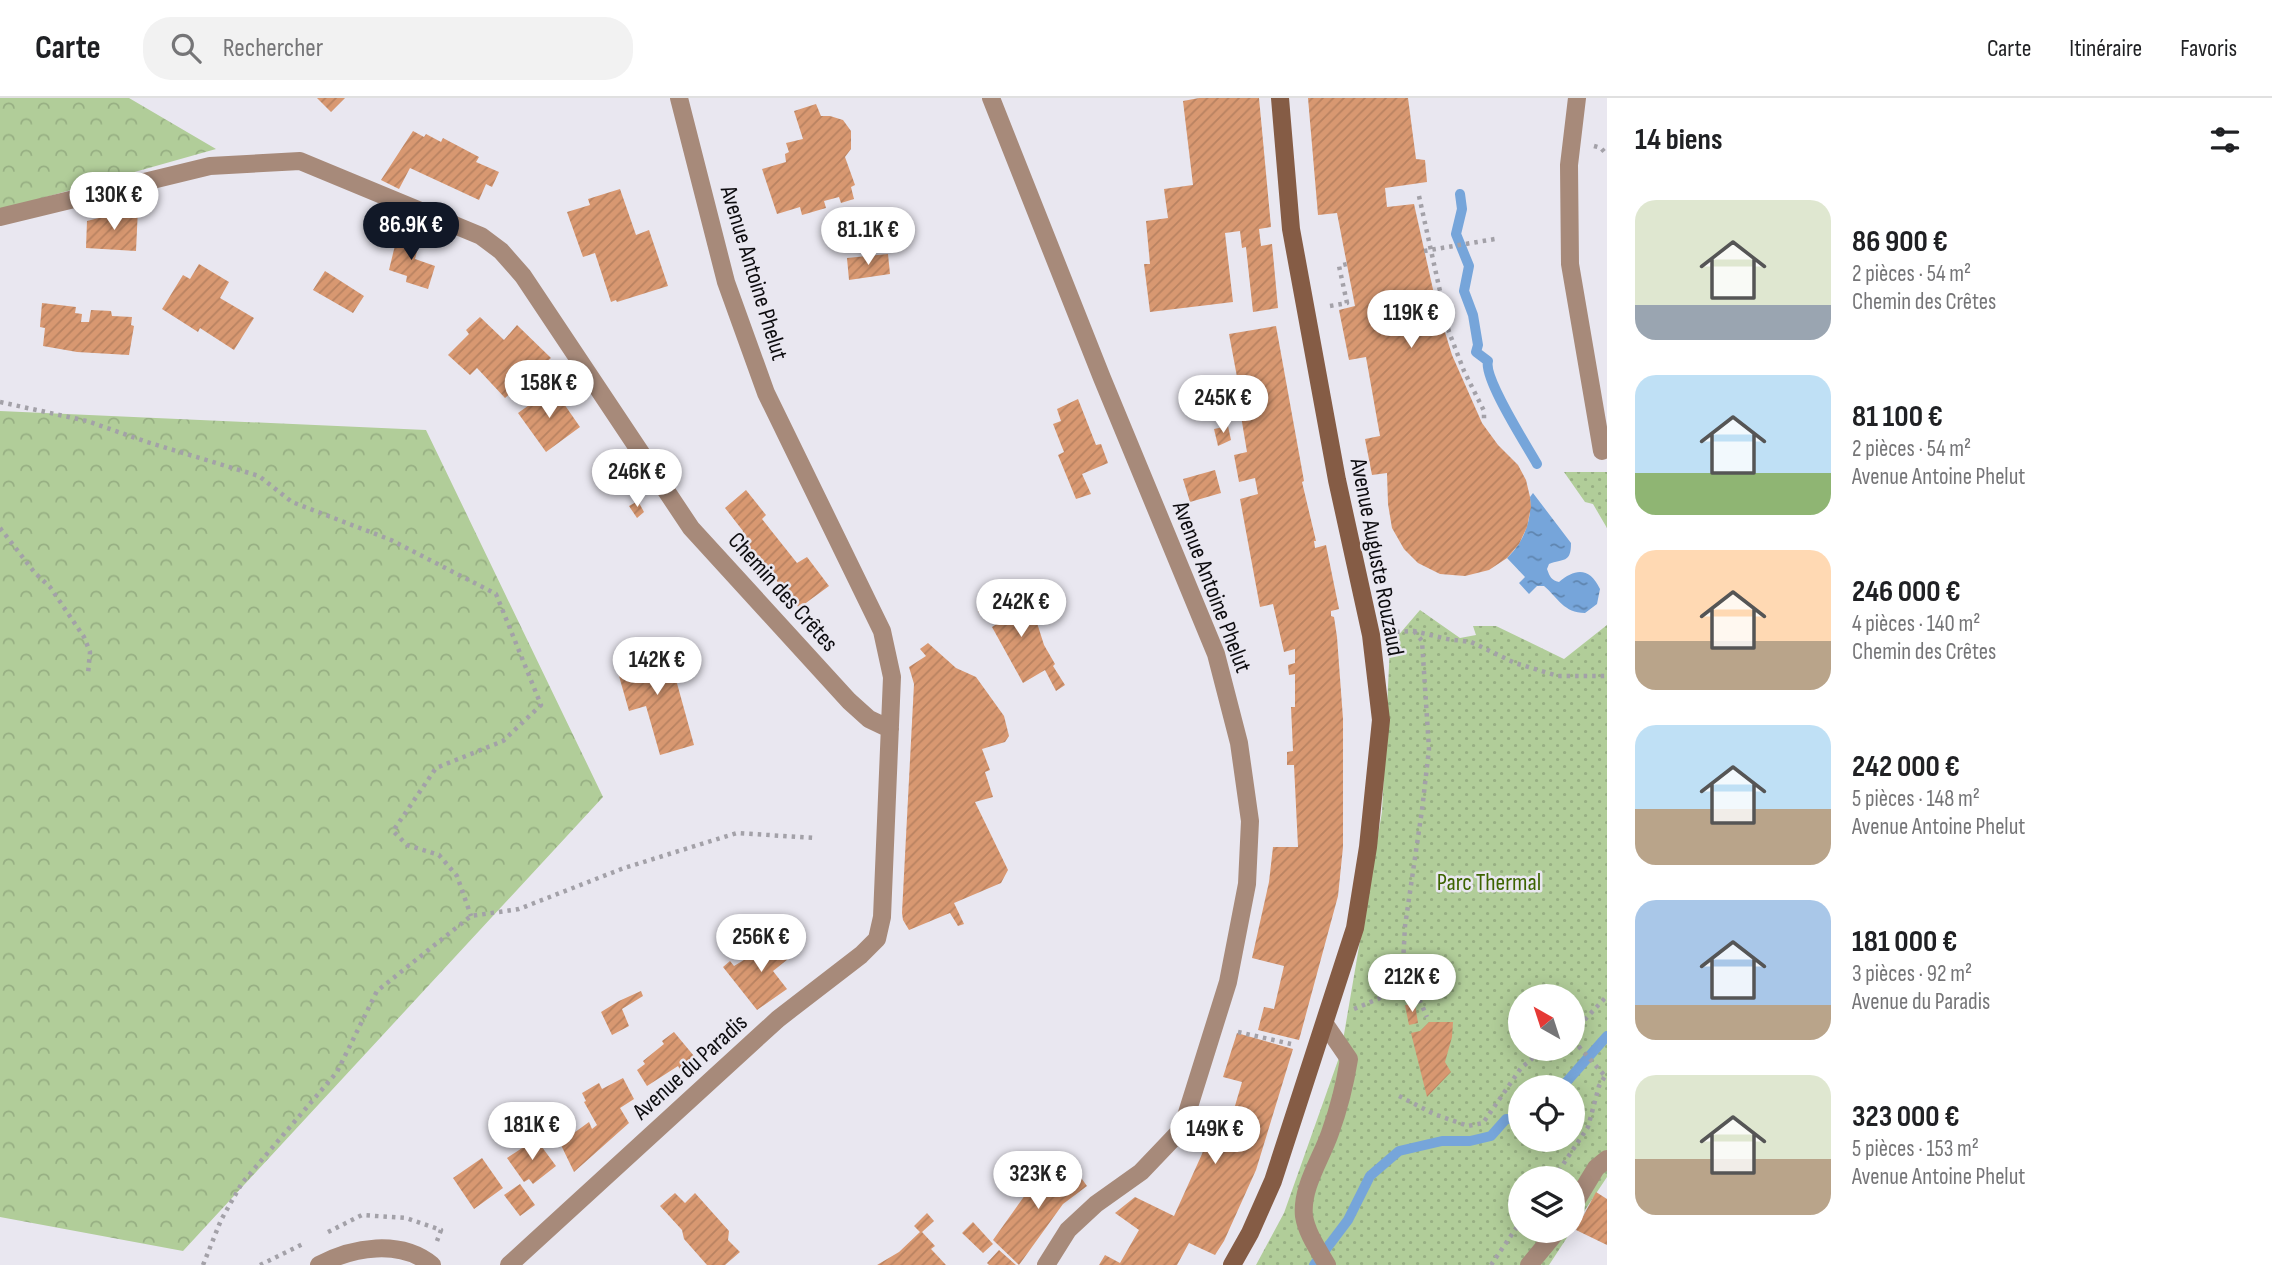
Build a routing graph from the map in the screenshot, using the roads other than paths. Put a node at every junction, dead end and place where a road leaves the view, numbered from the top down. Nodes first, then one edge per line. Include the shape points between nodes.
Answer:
1 (679, 98) edge
2 (991, 98) edge
3 (1280, 98) edge
4 (1577, 98) edge
5 (0, 217) edge
6 (1602, 451) dead end
7 (890, 729) junction
8 (1325, 1024) junction
9 (1607, 1159) edge
10 (1585, 1186) edge
11 (1547, 1243) edge
12 (319, 1265) edge
13 (432, 1265) edge
14 (509, 1265) edge
15 (1046, 1265) edge
16 (1232, 1265) edge
17 (1327, 1265) edge
18 (1529, 1265) edge

1 - 7 street, Avenue Antoine Phelut via 726,282 766,393 882,631 892,677
2 - 15 street, Avenue Antoine Phelut via 1216,654 1239,743 1250,821 1247,884 1228,982 1182,1129 1141,1172 1096,1203 1069,1230
3 - 8 main road, Avenue Auguste Rouzaud via 1291,229 1370,635 1381,720 1355,928
4 - 6 street via 1569,165 1570,264
5 - 7 street, Chemin des Crêtes via 210,166 300,161 481,236 523,276 691,528 849,701 869,719
7 - 14 street, Avenue du Paradis via 882,917 877,939 778,1020
8 - 16 main road, Avenue Auguste Rouzaud via 1273,1181
8 - 17 street via 1349,1059 1304,1212
9 - 10 street
11 - 18 street
12 - 13 street via 360,1250 398,1248

